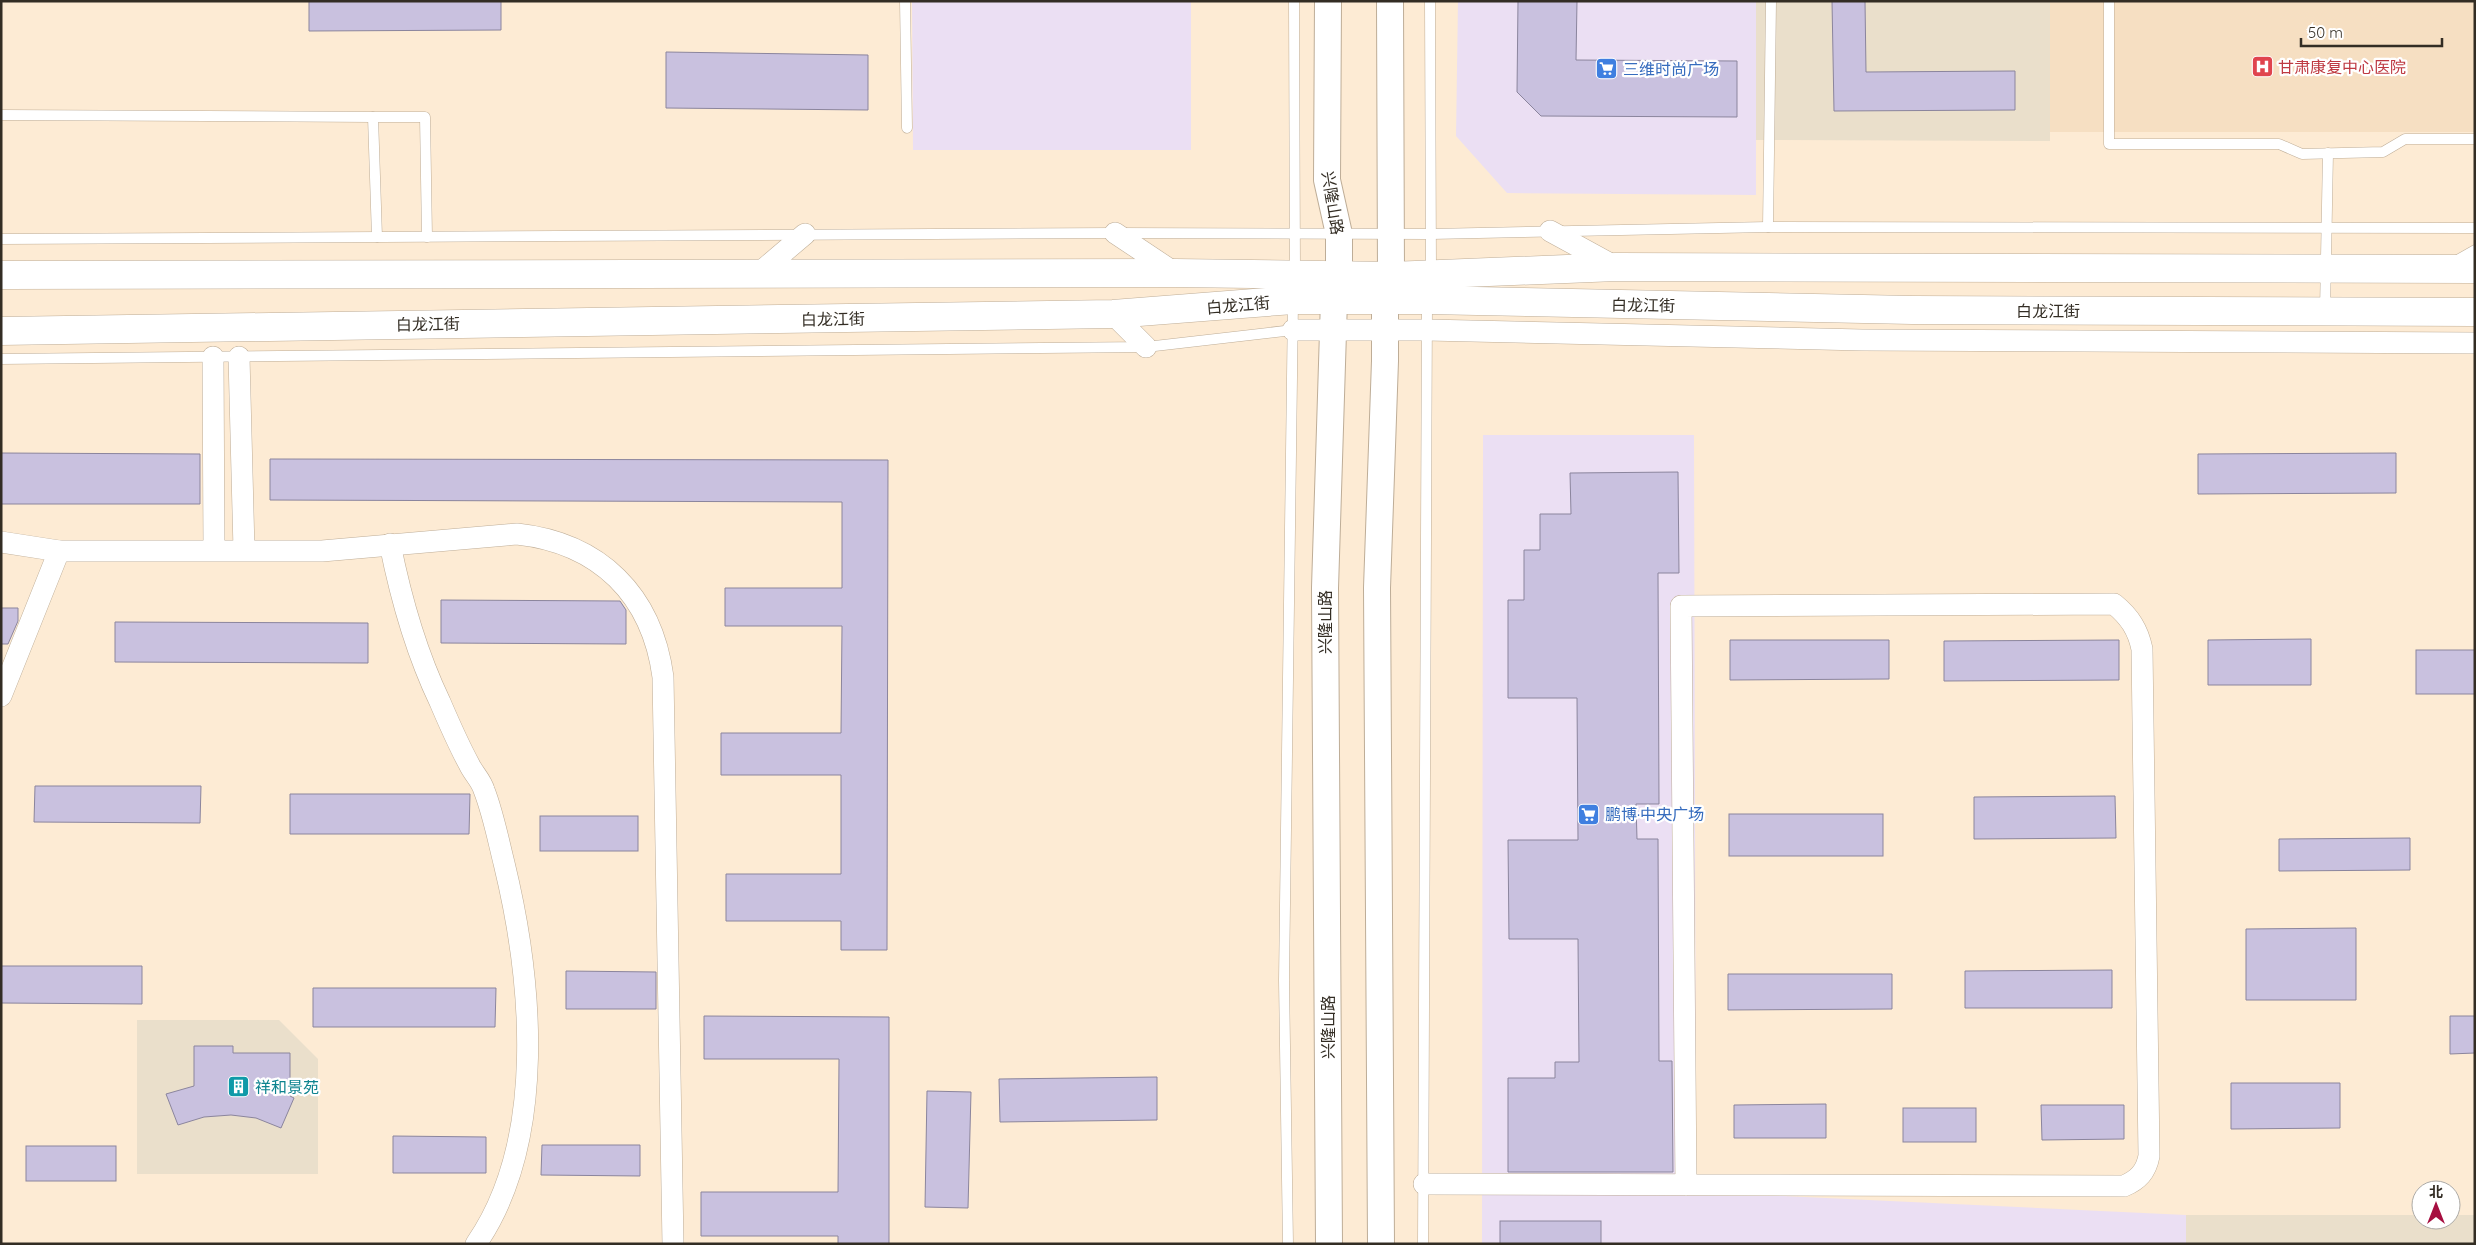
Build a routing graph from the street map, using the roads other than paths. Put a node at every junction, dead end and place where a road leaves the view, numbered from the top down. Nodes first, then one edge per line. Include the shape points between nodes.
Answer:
1 (905, 1) edge
2 (1294, 1) edge
3 (1328, 1) edge
4 (1390, 1) edge
5 (1430, 1) edge
6 (1771, 1) edge
7 (2109, 1) edge
8 (1, 115) edge
9 (373, 117) junction
10 (907, 128) dead end
11 (2475, 139) edge
12 (2328, 153) junction
13 (1768, 227) junction
14 (2327, 228) junction
15 (2475, 228) edge
16 (1550, 231) junction
17 (1115, 233) junction
18 (805, 234) junction
19 (1295, 234) junction
20 (1339, 234) junction
21 (1391, 234) junction
22 (1431, 234) junction
23 (377, 237) junction
24 (427, 237) junction
25 (1, 239) edge
26 (2475, 250) edge
27 (1616, 267) junction
28 (2326, 269) junction
29 (2442, 269) junction
30 (2475, 269) edge
31 (1175, 273) junction
32 (758, 274) junction
33 (1, 275) edge
34 (1294, 288) junction
35 (1336, 288) junction
36 (1388, 288) junction
37 (1429, 288) junction
38 (1564, 304) junction
39 (1912, 310) junction
40 (2325, 312) junction
41 (2475, 312) edge
42 (1113, 314) junction
43 (1293, 330) junction
44 (1334, 330) junction
45 (1385, 330) junction
46 (1427, 330) junction
47 (1, 331) edge
48 (1626, 333) junction
49 (1862, 340) junction
50 (2475, 343) edge
51 (1146, 347) junction
52 (239, 356) junction
53 (213, 357) junction
54 (1, 359) edge
55 (1, 542) edge
56 (390, 544) junction
57 (214, 550) junction
58 (244, 550) junction
59 (59, 551) junction
60 (1, 696) edge
61 (1424, 1184) junction
62 (1686, 1185) junction
63 (476, 1244) edge
64 (674, 1244) edge
65 (1288, 1244) edge
66 (1329, 1244) edge
67 (1382, 1244) edge
68 (1424, 1244) edge

1 - 10 lane
2 - 19 lane
3 - 20 street, 兴隆山路 via 1327,180
4 - 21 street
5 - 22 lane
6 - 13 lane
7 - 12 lane via 2109,144 2279,144 2302,154
8 - 9 lane
9 - 23 lane
9 - 24 lane via 425,117
11 - 12 lane via 2404,139 2383,152
12 - 14 lane
13 - 14 lane
13 - 16 lane
14 - 15 lane
14 - 28 lane
16 - 22 lane
16 - 27 street
17 - 18 lane
17 - 19 lane
17 - 31 street
18 - 24 lane
18 - 32 street
19 - 20 lane
19 - 34 lane
20 - 21 lane
20 - 35 street, 兴隆山路
21 - 22 lane
21 - 36 street
22 - 37 lane
23 - 24 lane
23 - 25 lane
26 - 29 lane
27 - 28 main road, 白龙江街
27 - 37 main road, 白龙江街
28 - 29 main road, 白龙江街
28 - 40 lane
29 - 30 main road, 白龙江街
31 - 32 main road, 白龙江街
31 - 34 main road, 白龙江街
32 - 33 main road, 白龙江街
34 - 35 main road, 白龙江街
34 - 42 main road, 白龙江街
34 - 43 lane
35 - 36 main road, 白龙江街
35 - 44 street, 兴隆山路
36 - 37 main road, 白龙江街
36 - 45 street
37 - 38 main road, 白龙江街
37 - 46 lane
38 - 39 main road, 白龙江街
38 - 48 street
39 - 40 main road, 白龙江街
39 - 49 street
40 - 41 main road, 白龙江街
42 - 47 main road, 白龙江街
42 - 51 street
43 - 44 street, 白龙江街
43 - 51 lane
43 - 65 lane via 1284,980
44 - 45 street, 白龙江街
44 - 66 street, 兴隆山路 via 1325,588
45 - 46 street, 白龙江街
45 - 67 street via 1377,588
46 - 48 street, 白龙江街
46 - 61 lane
48 - 49 street, 白龙江街
49 - 50 street, 白龙江街
51 - 52 lane
52 - 53 lane
52 - 58 street
53 - 54 lane
53 - 57 street
55 - 59 street
56 - 58 street via 322,551
56 - 63 street via 406,612 426,672 484,789 510,889 524,969 527,1040 521,1118 504,1189
56 - 64 street via 504,535 557,542 588,556 610,572 637,602 655,638 663,677
57 - 58 street
57 - 59 street
59 - 60 street
61 - 62 street
61 - 68 lane
62 - 62 street via 1681,606 2114,604 2136,630 2142,649 2149,1156 2142,1175 2124,1186

